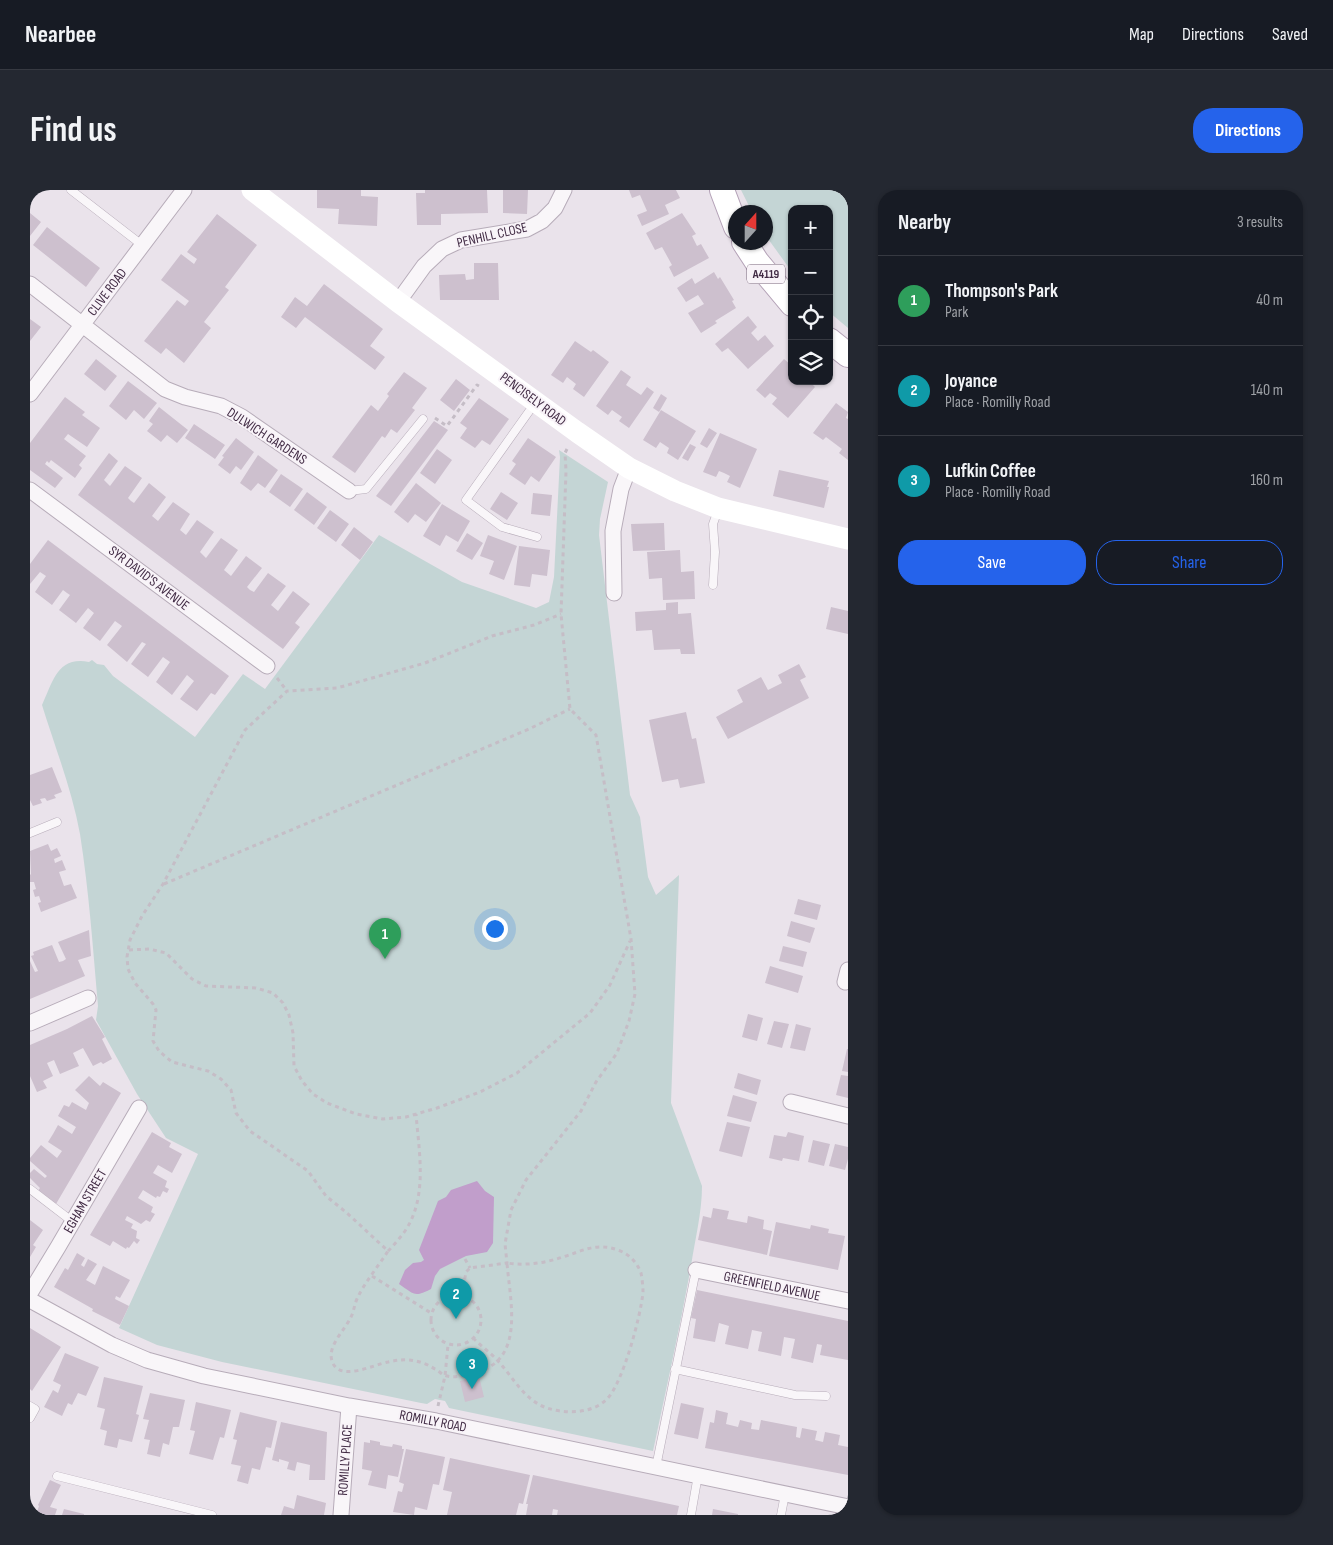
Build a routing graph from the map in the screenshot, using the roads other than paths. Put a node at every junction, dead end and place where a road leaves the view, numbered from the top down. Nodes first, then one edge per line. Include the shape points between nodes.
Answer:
1 (71, 190) edge
2 (184, 190) edge
3 (252, 190) edge
4 (564, 190) edge
5 (722, 190) edge
6 (728, 206) edge
7 (142, 245) junction
8 (749, 250) edge
9 (30, 284) edge
10 (788, 299) edge
11 (398, 302) junction
12 (83, 325) junction
13 (833, 343) edge
14 (848, 356) edge
15 (30, 394) edge
16 (536, 402) junction
17 (423, 419) road end
18 (629, 468) junction
19 (30, 490) edge
20 (349, 491) joint
21 (718, 508) junction
22 (537, 537) dead end
23 (848, 539) edge
24 (713, 585) dead end
25 (614, 594) dead end
26 (268, 666) dead end
27 (57, 822) dead end
28 (30, 832) edge
29 (88, 998) dead end
30 (30, 1023) edge
31 (792, 1102) dead end
32 (139, 1108) dead end
33 (848, 1116) edge
34 (30, 1189) edge
35 (73, 1222) junction
36 (696, 1270) joint
37 (30, 1293) edge
38 (30, 1300) edge
39 (848, 1301) edge
40 (675, 1369) junction
41 (826, 1396) dead end
42 (30, 1406) edge
43 (349, 1406) junction
44 (30, 1418) edge
45 (656, 1467) junction
46 (57, 1476) dead end
47 (698, 1476) junction
48 (785, 1494) junction
49 (848, 1507) edge
50 (212, 1515) edge
51 (341, 1515) edge
52 (691, 1515) edge
53 (781, 1515) edge

1 - 7 lane
2 - 7 street, CLIVE ROAD
3 - 11 main road, PENCISELY ROAD
4 - 11 street, PENHILL CLOSE via 555,208 542,221 527,229 461,240 442,249 424,266
5 - 6 main road
7 - 12 street, CLIVE ROAD
8 - 10 main road, A4119
9 - 12 street, DULWICH GARDENS
11 - 16 main road, PENCISELY ROAD
12 - 15 street, CLIVE ROAD
12 - 20 street, DULWICH GARDENS via 165,388 221,406 242,417
13 - 14 main road
16 - 18 main road, PENCISELY ROAD
16 - 22 lane via 466,500 502,527
17 - 20 lane via 366,489
18 - 21 main road, PENCISELY ROAD
18 - 25 street via 613,531
19 - 26 street, SYR DAVID'S AVENUE
21 - 23 main road, PENCISELY ROAD
21 - 24 lane via 713,524
27 - 28 lane
29 - 30 street
31 - 33 street
32 - 35 street, EGHAM STREET
34 - 35 lane
35 - 37 street, EGHAM STREET
36 - 39 street, GREENFIELD AVENUE
36 - 40 lane
38 - 43 street, ROMILLY ROAD via 112,1345 147,1360 204,1376
40 - 41 lane via 795,1395
40 - 45 lane
42 - 44 lane via 35,1409
43 - 45 street, ROMILLY ROAD
43 - 51 street, ROMILLY PLACE
45 - 47 street, ROMILLY ROAD
46 - 50 lane
47 - 48 street, ROMILLY ROAD
47 - 52 lane
48 - 49 street, ROMILLY ROAD
48 - 53 lane

